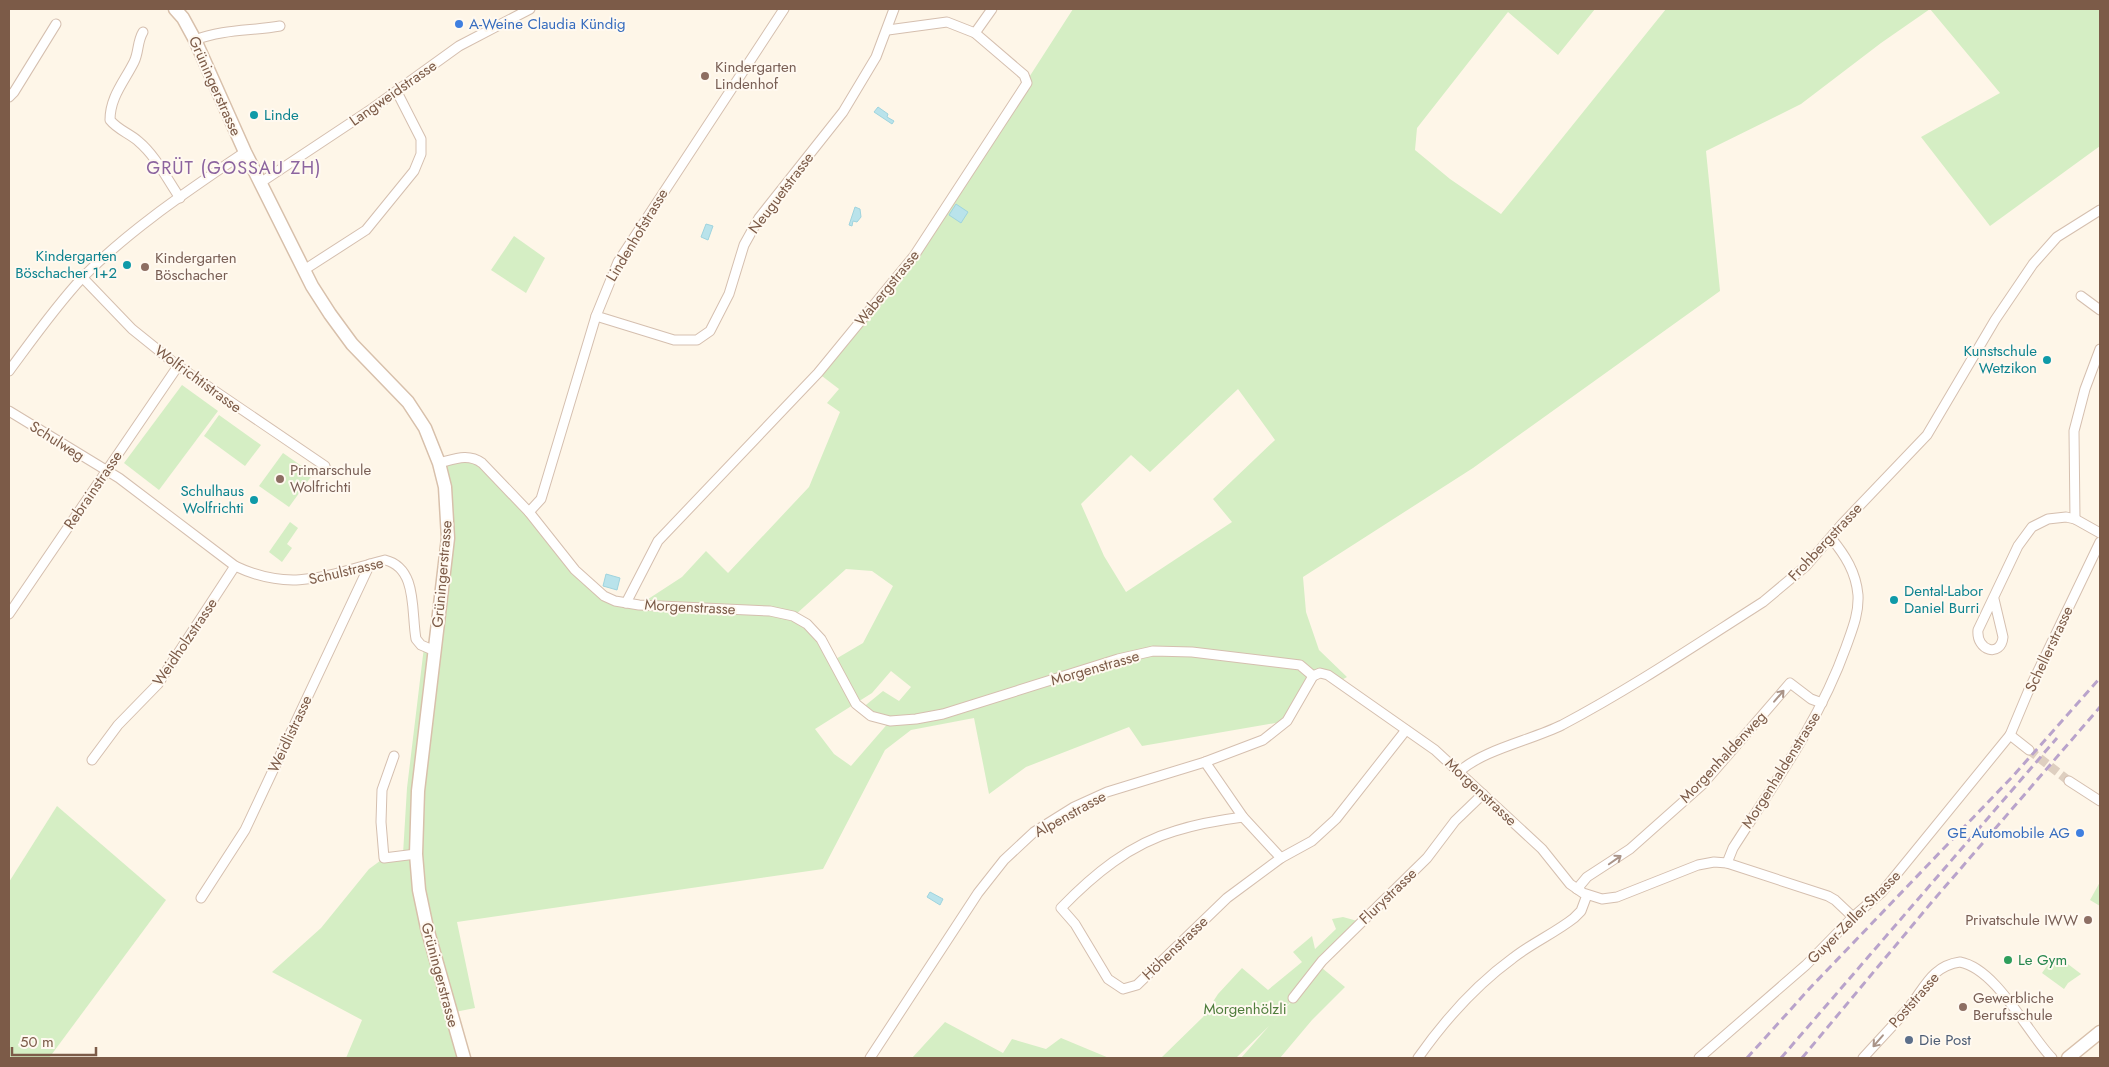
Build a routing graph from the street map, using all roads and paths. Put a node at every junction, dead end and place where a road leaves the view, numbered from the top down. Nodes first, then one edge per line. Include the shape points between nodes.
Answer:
1 (530, 9) edge
2 (784, 9) edge
3 (894, 9) edge
4 (992, 9) edge
5 (182, 12) edge
6 (56, 24) dead end
7 (280, 26) dead end
8 (888, 30) junction
9 (144, 32) dead end
10 (975, 34) junction
11 (195, 40) junction
12 (397, 92) junction
13 (9, 97) edge
14 (245, 152) junction
15 (260, 183) junction
16 (180, 198) junction
17 (2100, 210) edge
18 (304, 270) junction
19 (83, 278) junction
20 (2081, 296) dead end
21 (2100, 310) edge
22 (596, 316) junction
23 (2100, 349) edge
24 (178, 366) junction
25 (9, 371) edge
26 (9, 411) edge
27 (439, 462) junction
28 (325, 466) dead end
29 (105, 471) junction
30 (529, 512) junction
31 (2075, 519) junction
32 (2100, 533) edge
33 (1831, 538) junction
34 (2100, 542) edge
35 (370, 564) junction
36 (235, 566) junction
37 (1994, 599) junction
38 (626, 603) junction
39 (9, 614) edge
40 (435, 651) junction
41 (1313, 676) junction
42 (1822, 703) junction
43 (1406, 730) junction
44 (2010, 735) junction
45 (2029, 750) tunnel mouth
46 (394, 756) dead end
47 (92, 760) dead end
48 (1206, 762) junction
49 (1459, 772) junction
50 (2069, 781) tunnel mouth
51 (1483, 794) junction
52 (2100, 801) edge
53 (1243, 817) junction
54 (416, 854) junction
55 (1281, 858) junction
56 (1727, 863) junction
57 (1577, 890) junction
58 (1587, 895) junction
59 (201, 898) dead end
60 (1853, 917) junction
61 (1293, 998) dead end
62 (2100, 1032) edge
63 (464, 1058) edge
64 (870, 1058) edge
65 (1418, 1058) edge
66 (1699, 1058) edge
67 (1863, 1058) edge
68 (2052, 1058) edge
69 (2068, 1058) edge

1 - 12 street, Langweidstrasse via 460,46
2 - 22 street, Lindenhofstrasse via 618,262
3 - 8 street, Neuguetstrasse
4 - 10 street
5 - 11 main road, Grüningerstrasse
6 - 13 street
7 - 11 street via 226,31
8 - 10 street, Wabergstrasse via 947,22
8 - 22 street, Neuguetstrasse via 876,57 842,112 759,218 744,244 729,294 710,331 697,340 674,340
9 - 16 street via 138,40 135,60 117,89 110,120 148,151
10 - 38 street, Wabergstrasse via 1024,75 1027,83 914,256 818,373 658,541
11 - 14 main road, Grüningerstrasse
12 - 15 street, Langweidstrasse
12 - 18 street via 421,139 421,154 414,171 366,230
14 - 15 main road, Grüningerstrasse
14 - 16 street
15 - 18 main road, Grüningerstrasse
16 - 19 street via 126,238
17 - 33 street, Frohbergstrasse via 2057,237 2033,264 1995,320 1927,435
18 - 27 main road, Grüningerstrasse via 352,344 412,407 431,439
19 - 24 street, Wolfrichtistrasse via 132,329
19 - 25 street
20 - 21 street
22 - 30 street, Lindenhofstrasse via 541,499
23 - 31 street via 2074,432
24 - 28 street, Wolfrichtistrasse
24 - 29 street, Rebrainstrasse
26 - 29 street, Schulweg
27 - 30 street, Morgenstrasse via 474,457
27 - 40 main road, Grüningerstrasse via 445,487 448,538
29 - 36 street, Schulstrasse via 119,478
29 - 39 street, Rebrainstrasse
30 - 38 street, Morgenstrasse via 575,570 604,596
31 - 32 street
31 - 37 street via 2056,517 2032,527 2018,546
33 - 42 street, Morgenhaldenstrasse via 1850,563 1858,595 1857,616
33 - 49 street, Frohbergstrasse via 1806,566 1764,602 1623,691 1549,731 1476,758
34 - 44 street, Schellerstrasse
35 - 36 street, Schulstrasse via 314,579 292,581 258,576
35 - 40 street, Schulstrasse via 385,560 396,563 404,571 409,582 416,638 421,645
35 - 59 street, Weidlistrasse via 245,830
36 - 47 street, Weidholzstrasse via 158,684 118,725
37 - 37 street via 1977,636 1981,645 1989,649 1997,648 2003,637
38 - 41 street, Morgenstrasse via 664,608 770,610 794,616 821,639 856,704 871,716 890,721 943,714 1118,659 1153,652 1192,652 1300,665
40 - 54 main road, Grüningerstrasse via 418,791
41 - 43 street, Morgenstrasse via 1320,673 1328,675
41 - 48 street, Alpenstrasse via 1287,722 1276,731 1262,740
42 - 56 street, Morgenhaldenstrasse via 1802,741 1732,848
57 -> 42 street, Morgenhaldenweg via 1587,877 1630,849 1702,784 1790,683
43 - 49 street, Morgenstrasse
43 - 55 street, Höhenstrasse via 1336,819 1312,841
44 - 45 street
44 - 60 street, Guyer-Zeller-Strasse via 1882,892
46 - 54 street via 382,790 384,858
48 - 53 street
48 - 64 street, Alpenstrasse via 1107,792 1074,807 1034,832 1004,860 978,893
49 - 51 street, Morgenstrasse
50 - 52 street
51 - 57 street, Morgenstrasse via 1542,849
51 - 61 street, Flurystrasse via 1455,821 1427,858 1322,961
53 - 55 street
53 - 55 street, Höhenstrasse via 1173,831 1144,843 1114,861 1062,908 1076,924 1108,979 1123,989 1137,985 1227,898
54 - 63 main road, Grüningerstrasse via 427,928
56 - 58 street, Morgenstrasse via 1698,865 1618,897 1602,899
56 - 60 street, Morgenstrasse via 1828,896
57 - 58 street, Morgenstrasse
58 - 65 street via 1581,911 1574,918 1512,958 1475,991
60 - 66 street, Guyer-Zeller-Strasse via 1806,966
62 - 69 main road
68 -> 67 street, Poststrasse via 1995,986 1977,970 1960,962 1933,975 1911,1005

